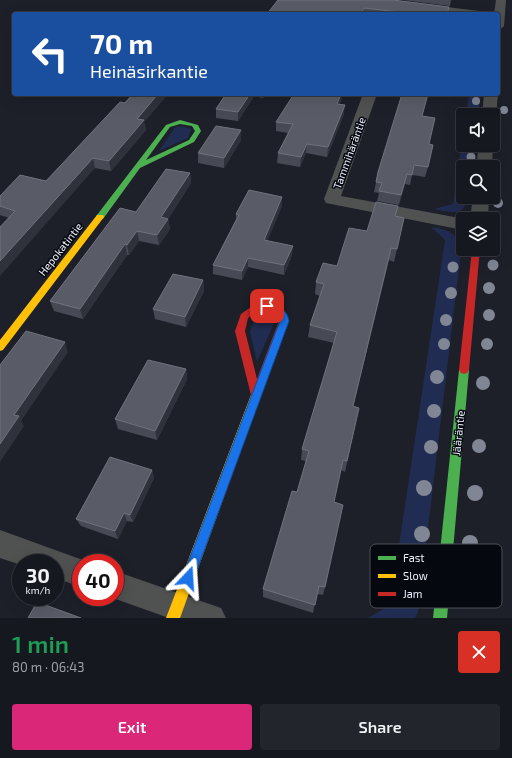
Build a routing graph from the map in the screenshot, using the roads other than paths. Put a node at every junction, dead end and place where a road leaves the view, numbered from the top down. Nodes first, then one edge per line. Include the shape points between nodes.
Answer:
1 (501, 0) edge
2 (411, 6) edge
3 (462, 12) edge
4 (499, 12) edge
5 (369, 96) edge
6 (491, 96) edge
7 (490, 108) edge
8 (139, 166) junction
9 (456, 223) edge
10 (475, 256) edge
11 (0, 347) edge
12 (256, 394) junction
13 (0, 544) edge
14 (447, 544) edge
15 (28, 554) edge
16 (124, 589) edge
17 (441, 608) edge
18 (175, 612) edge
19 (211, 618) edge
20 (440, 618) edge

1 - 4 street
2 - 3 street
5 - 9 street, Tammihäräntie via 332,199
6 - 7 street
8 - 8 street, Hepokatintie via 192,140 198,131 195,125 180,122 168,126
8 - 11 street, Hepokatintie
10 - 14 street, Jääräntie
12 - 12 street via 240,331 244,316 258,305 275,308 283,316 284,321
12 - 18 street
13 - 15 street
16 - 18 street
17 - 20 street, Jääräntie
18 - 19 street

